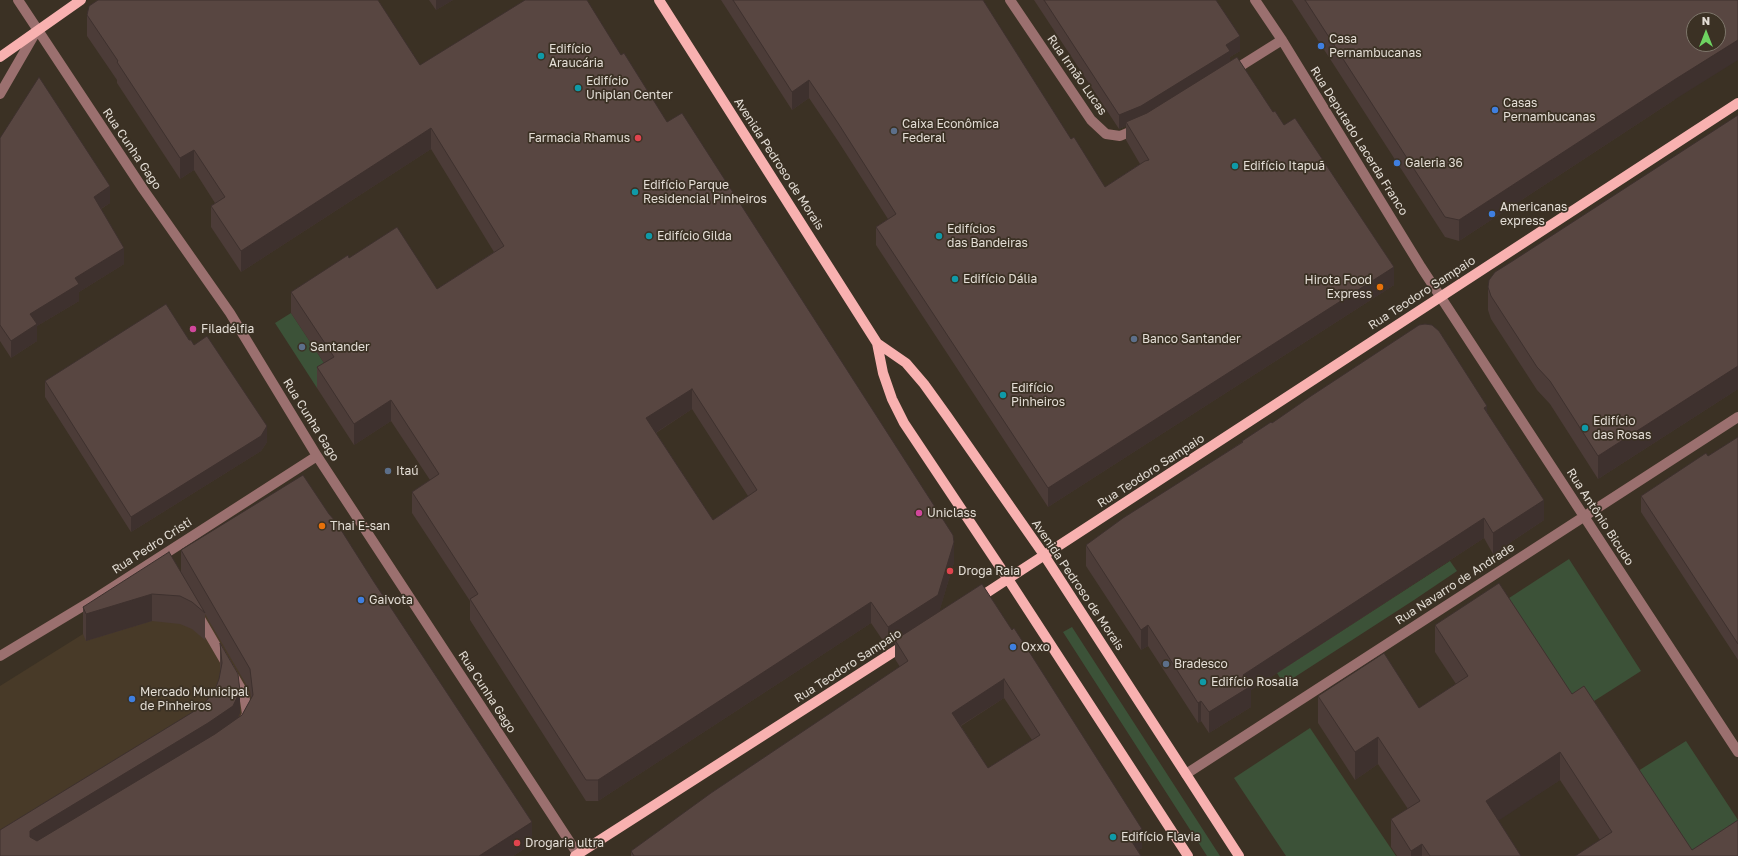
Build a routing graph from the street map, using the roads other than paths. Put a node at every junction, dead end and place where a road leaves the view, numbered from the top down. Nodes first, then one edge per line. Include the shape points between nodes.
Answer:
1 (18, 0) edge
2 (81, 0) edge
3 (659, 0) edge
4 (1010, 0) edge
5 (1255, 0) edge
6 (37, 30) junction
7 (1282, 40) junction
8 (0, 57) edge
9 (1222, 77) edge
10 (0, 94) edge
11 (1738, 103) edge
12 (1150, 122) edge
13 (1441, 297) junction
14 (877, 343) junction
15 (1738, 417) edge
16 (317, 456) junction
17 (1584, 516) junction
18 (1044, 555) junction
19 (1008, 579) junction
20 (969, 603) edge
21 (194, 608) edge
22 (915, 638) edge
23 (0, 656) edge
24 (238, 732) edge
25 (1734, 739) edge
26 (1738, 752) edge
27 (1186, 774) junction
28 (577, 855) edge
29 (1188, 856) edge
30 (1239, 856) edge

1 - 6 street, Rua Cunha Gago
2 - 6 main road
3 - 14 main road, Avenida Pedroso de Morais
4 - 12 street, Rua Irmão Lucas via 1091,120 1106,134 1120,136
5 - 7 street, Rua Deputado Lacerda Franco
6 - 8 main road
6 - 10 street
6 - 16 street, Rua Cunha Gago via 143,189 230,313
7 - 9 street
7 - 13 street, Rua Deputado Lacerda Franco
11 - 13 main road, Rua Teodoro Sampaio
13 - 17 street, Rua Antônio Bicudo
13 - 18 main road, Rua Teodoro Sampaio
14 - 18 main road, Avenida Pedroso de Morais via 906,364 924,384
14 - 19 main road, Avenida Pedroso de Morais via 883,373 904,423
15 - 17 street, Rua Navarro de Andrade
16 - 23 street, Rua Pedro Cristi via 165,558
16 - 28 street, Rua Cunha Gago
17 - 25 street, Rua Antônio Bicudo
17 - 27 street, Rua Navarro de Andrade
18 - 19 main road, Rua Teodoro Sampaio
18 - 27 main road, Avenida Pedroso de Morais
19 - 20 main road, Rua Teodoro Sampaio
19 - 29 main road, Avenida Pedroso de Morais
21 - 24 street via 244,694 247,714
22 - 28 main road, Rua Teodoro Sampaio
25 - 26 street, Rua Antônio Bicudo
27 - 30 main road, Avenida Pedroso de Morais

